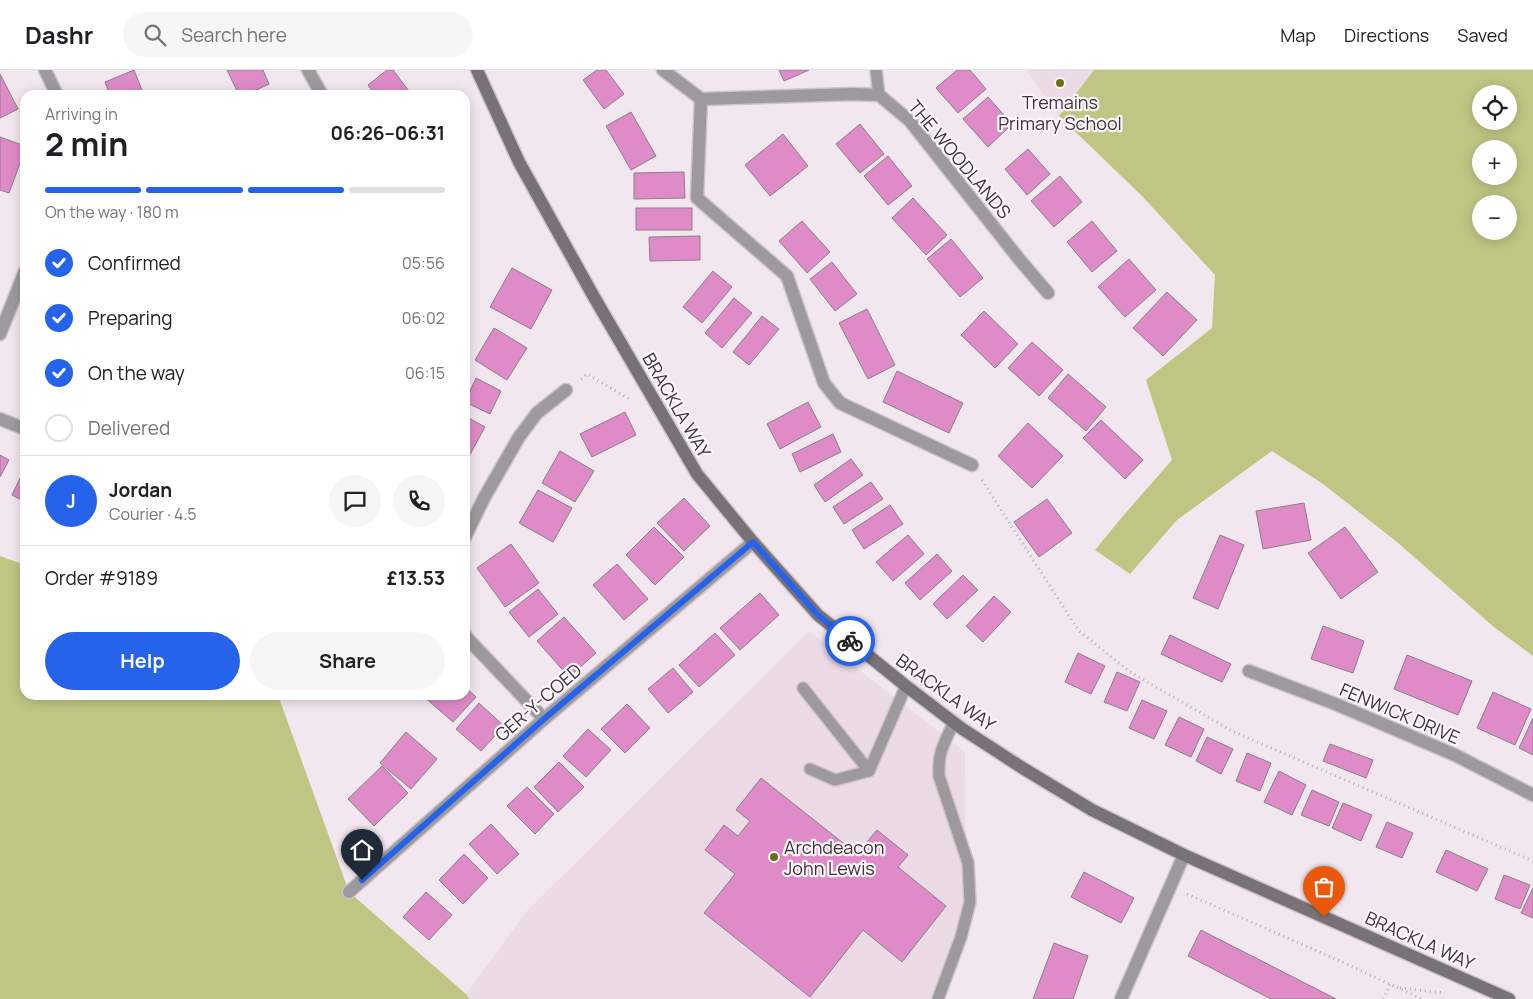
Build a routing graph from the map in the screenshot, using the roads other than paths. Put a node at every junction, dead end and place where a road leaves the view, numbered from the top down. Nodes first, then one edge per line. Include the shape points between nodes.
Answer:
1 (45, 70) edge
2 (308, 70) edge
3 (477, 70) edge
4 (664, 70) edge
5 (876, 70) edge
6 (55, 90) edge
7 (319, 90) edge
8 (879, 95) junction
9 (702, 99) junction
10 (20, 283) edge
11 (1048, 293) dead end
12 (0, 334) edge
13 (565, 391) road end
14 (0, 419) edge
15 (20, 427) edge
16 (972, 465) road end
17 (470, 527) edge
18 (753, 542) junction
19 (470, 641) edge
20 (1249, 671) dead end
21 (906, 686) junction
22 (803, 688) dead end
23 (544, 719) junction
24 (954, 722) junction
25 (810, 769) dead end
26 (869, 771) junction
27 (1533, 795) edge
28 (1184, 855) junction
29 (349, 892) dead end
30 (1126, 997) edge
31 (938, 999) edge
32 (1509, 999) edge

1 - 6 street
2 - 7 street
3 - 18 street, BRACKLA WAY via 519,162 688,459
4 - 9 street
5 - 8 lane
8 - 9 street
8 - 11 street, THE WOODLANDS via 910,121
9 - 16 street via 697,198 787,276 824,383 840,403
10 - 12 street
13 - 17 street via 537,414 519,437
14 - 15 street
18 - 21 street, BRACKLA WAY via 818,615
18 - 23 street, GER-Y-COED
19 - 23 street
20 - 27 street, FENWICK DRIVE via 1455,755
21 - 24 street, BRACKLA WAY
21 - 26 lane
22 - 26 lane
23 - 29 street, GER-Y-COED
24 - 28 street, BRACKLA WAY via 1092,810
24 - 31 lane via 940,751 939,776 968,863 970,902
25 - 26 lane via 836,780
28 - 30 street
28 - 32 street, BRACKLA WAY

